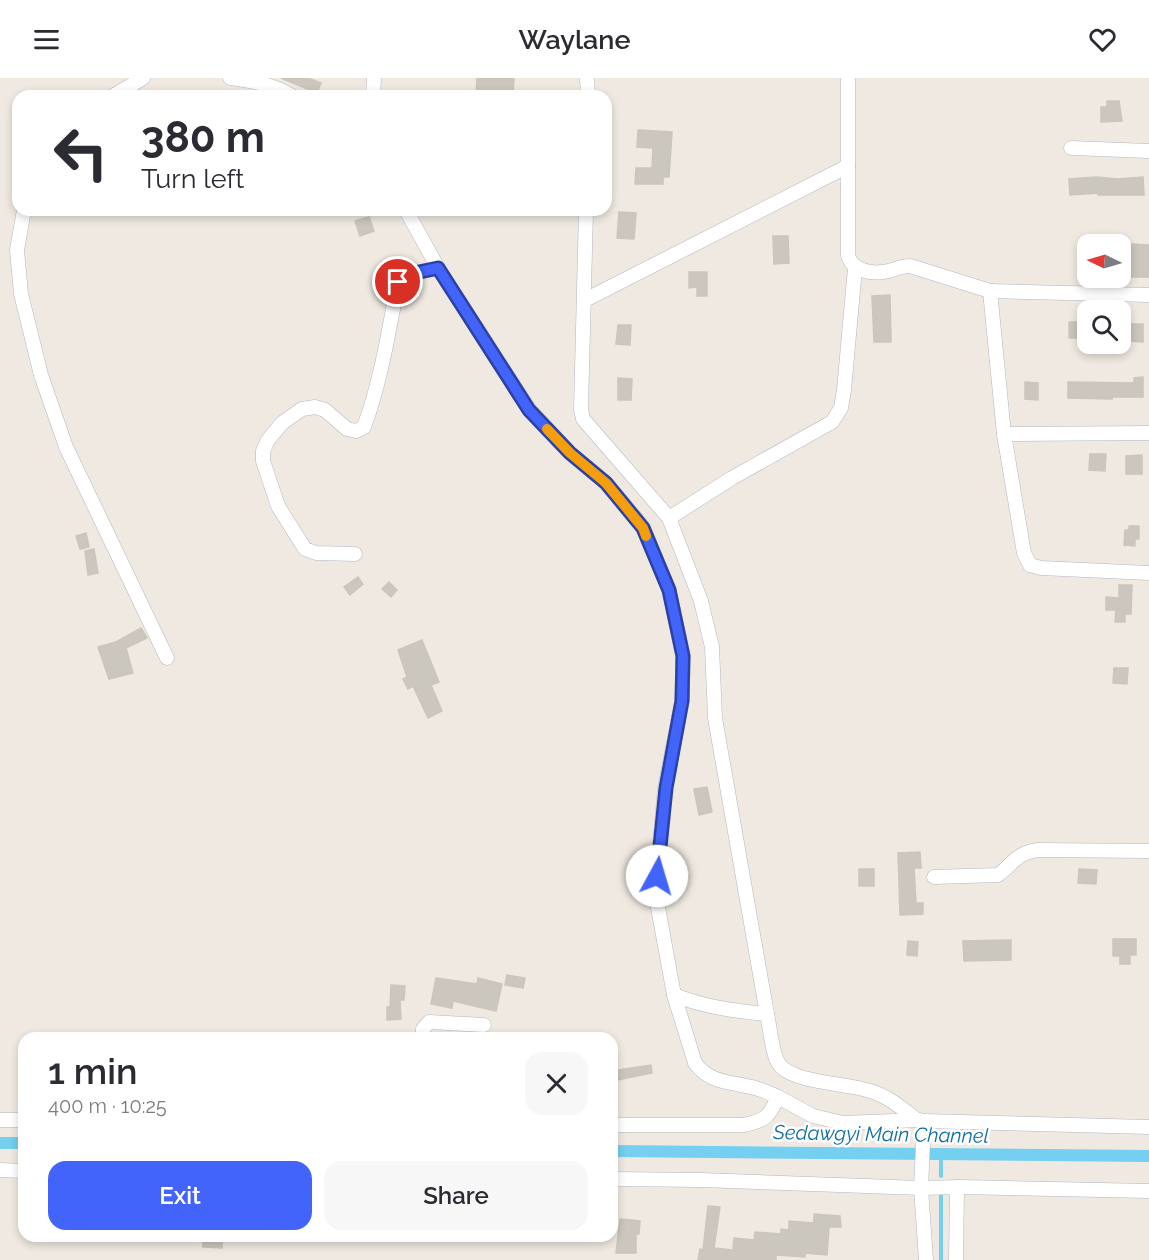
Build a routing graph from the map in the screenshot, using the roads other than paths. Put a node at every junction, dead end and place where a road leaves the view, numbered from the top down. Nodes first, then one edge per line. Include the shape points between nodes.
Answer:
1 (143, 78) edge
2 (230, 78) edge
3 (848, 78) edge
4 (123, 90) edge
5 (282, 90) edge
6 (1071, 148) dead end
7 (1149, 152) edge
8 (848, 166) junction
9 (23, 216) edge
10 (409, 216) edge
11 (586, 216) edge
12 (438, 268) junction
13 (855, 268) junction
14 (990, 291) junction
15 (1149, 295) edge
16 (585, 300) junction
17 (1149, 433) edge
18 (1004, 435) junction
19 (669, 518) junction
20 (354, 554) dead end
21 (1149, 573) edge
22 (166, 658) dead end
23 (1149, 851) edge
24 (934, 877) dead end
25 (674, 995) junction
26 (767, 1014) junction
27 (484, 1025) dead end
28 (423, 1032) edge
29 (778, 1097) junction
30 (0, 1120) edge
31 (18, 1120) edge
32 (618, 1125) edge
33 (922, 1125) junction
34 (1149, 1127) edge
35 (0, 1170) edge
36 (18, 1171) edge
37 (618, 1179) edge
38 (921, 1183) junction
39 (957, 1187) junction
40 (1149, 1191) edge
41 (927, 1260) edge
42 (956, 1260) edge

1 - 4 street
2 - 5 street
3 - 8 street
6 - 7 street
8 - 13 street via 848,255
8 - 16 street
9 - 22 street via 18,250 21,294 41,375 66,447
10 - 12 street
11 - 16 street
12 - 20 street via 410,274 398,282 364,427 356,431 347,429 325,410 302,410 282,423 262,451 278,506 305,549
12 - 25 street via 529,410 606,483 643,528 669,590 683,656 682,701 666,788 657,902
13 - 14 street via 881,273 910,266
13 - 19 street via 844,390 841,408 832,422
14 - 15 street
14 - 18 street
16 - 19 street via 583,419
17 - 18 street
18 - 21 street via 1024,553 1030,565
19 - 26 street via 701,601 712,647 715,718
23 - 24 street via 1038,850 1018,856 998,875
25 - 26 street via 719,1009
25 - 29 street via 701,1071 716,1080 758,1088
26 - 33 street via 778,1063 788,1073 873,1091
27 - 28 street via 429,1022
29 - 32 street via 770,1115 743,1125
29 - 33 street via 813,1116 843,1123
30 - 31 street
33 - 34 street
33 - 38 street
35 - 36 street
37 - 38 street
38 - 39 street
38 - 41 street
39 - 40 street
39 - 42 street

